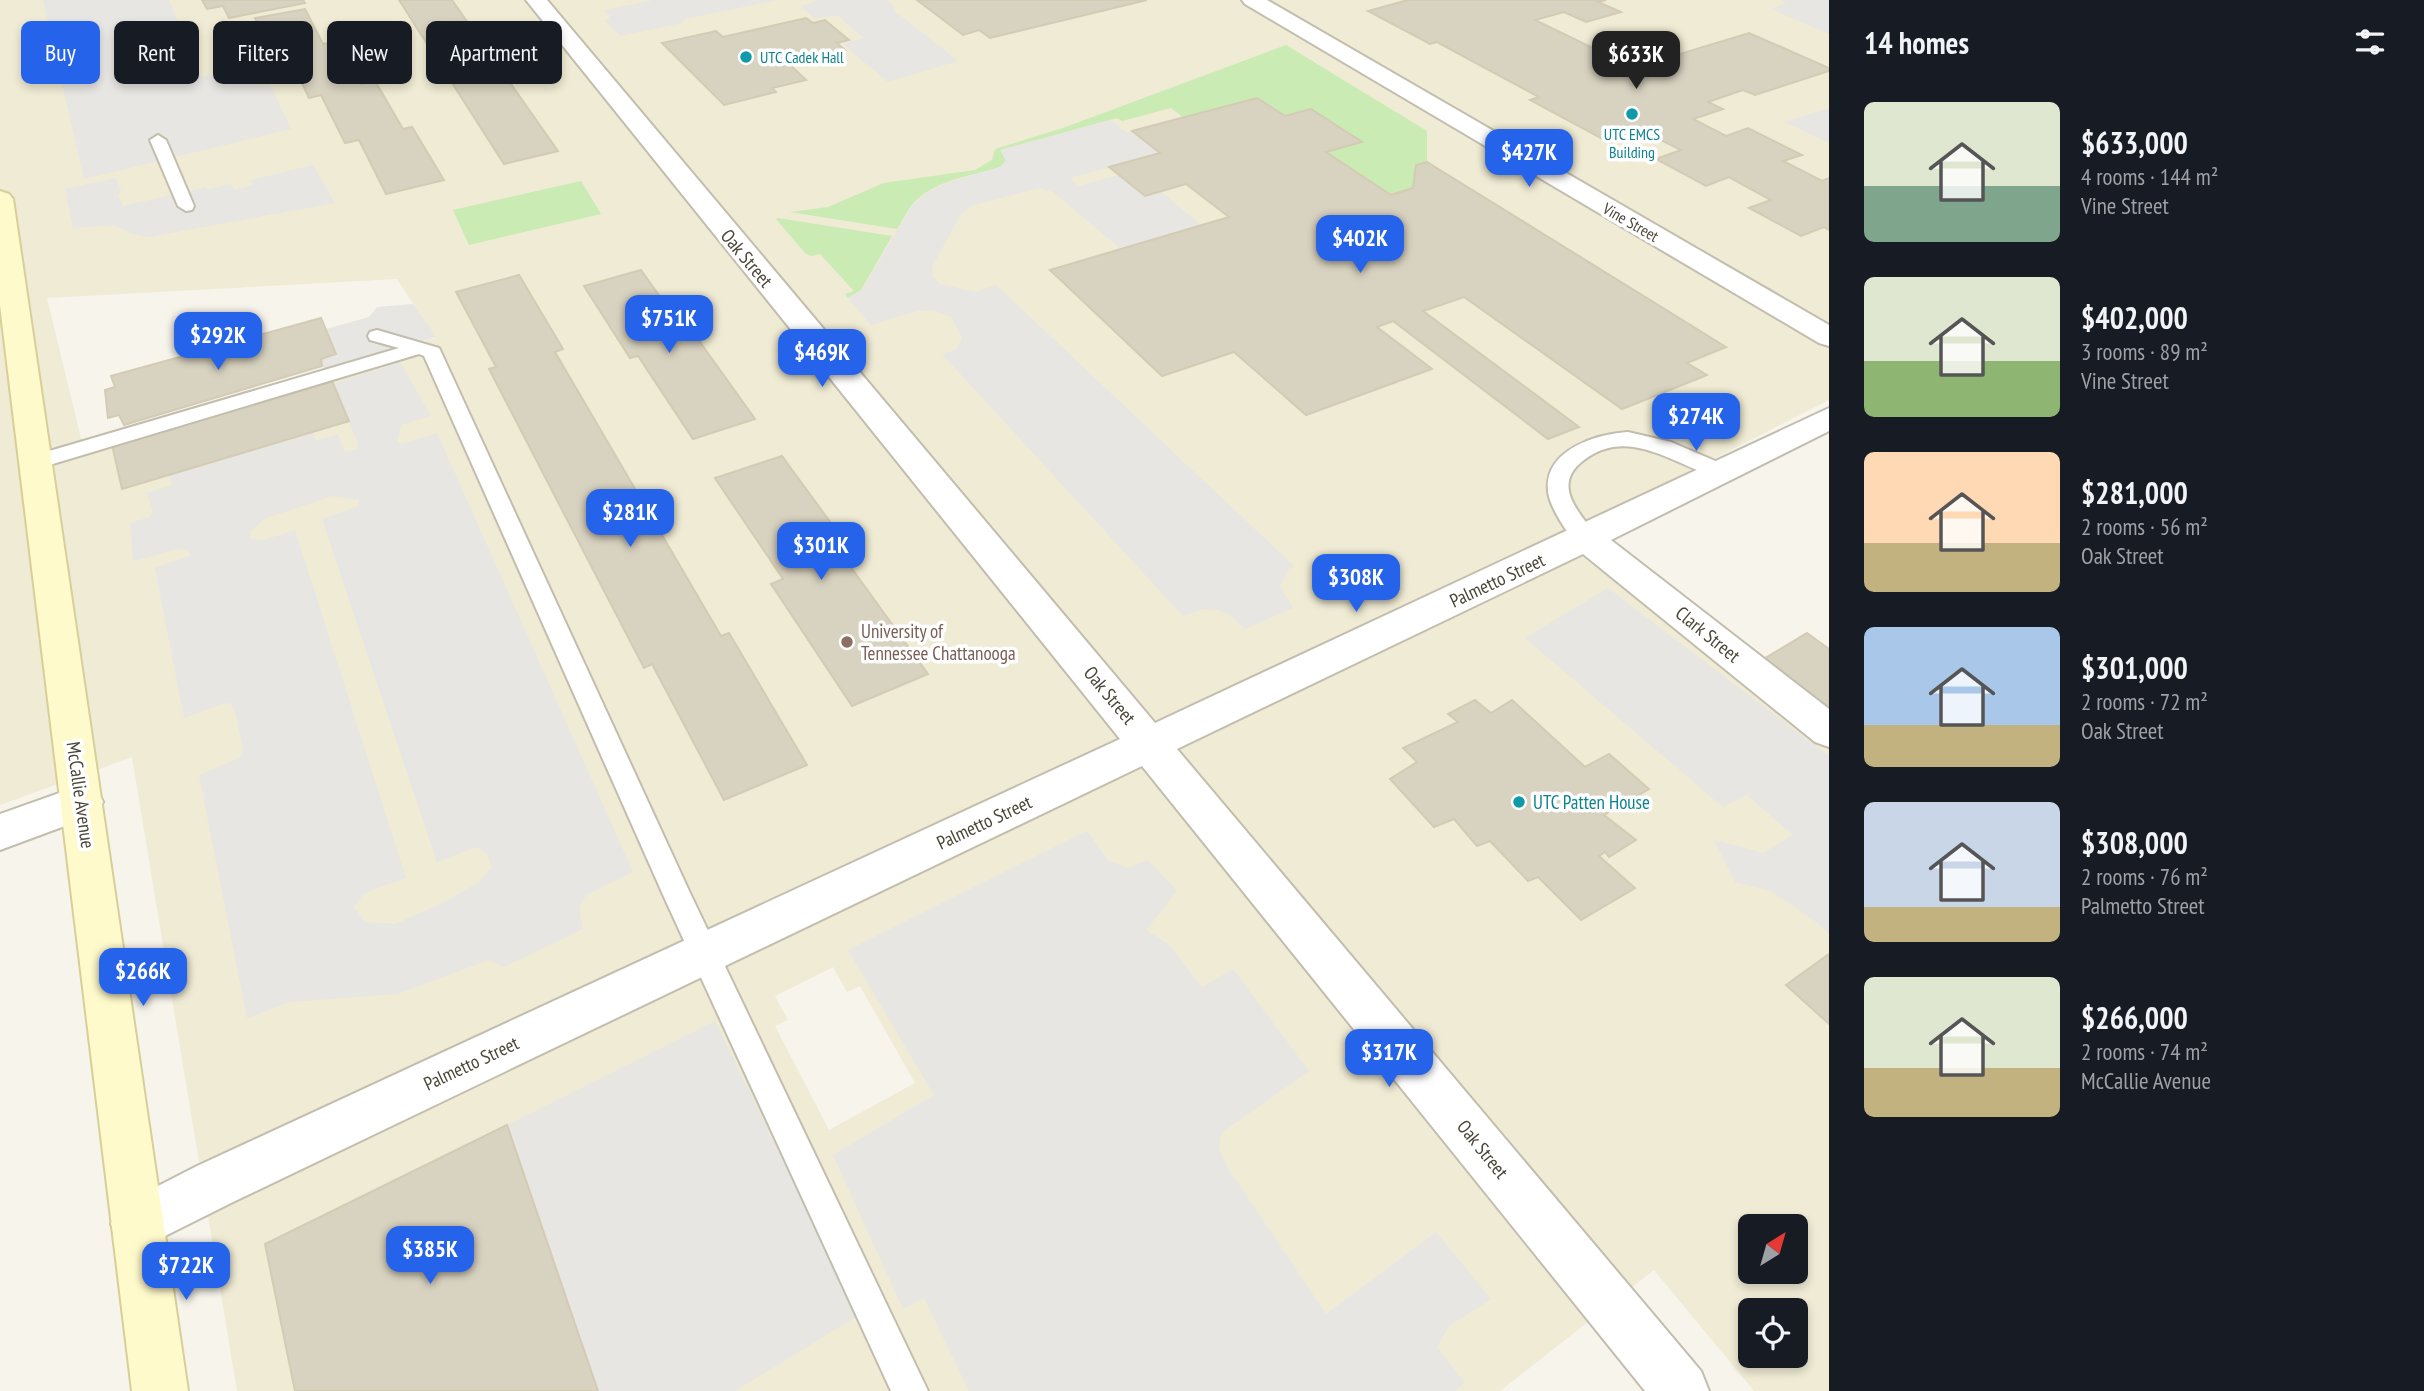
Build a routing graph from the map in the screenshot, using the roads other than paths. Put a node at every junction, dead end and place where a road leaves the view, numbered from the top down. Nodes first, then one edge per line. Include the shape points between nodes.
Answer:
1 (536, 0) edge
2 (1252, 0) edge
3 (159, 140) dead end
4 (0, 199) edge
5 (186, 206) dead end
6 (377, 336) dead end
7 (1829, 337) edge
8 (420, 348) junction
9 (1829, 418) edge
10 (36, 462) junction
11 (1720, 471) junction
12 (1587, 538) junction
13 (1829, 731) edge
14 (1150, 743) junction
15 (82, 802) junction
16 (0, 832) edge
17 (704, 953) junction
18 (137, 1224) junction
19 (160, 1391) edge
20 (910, 1391) edge
21 (1681, 1391) edge

1 - 14 street, Oak Street
2 - 7 street, Vine Street
3 - 5 lane
4 - 10 main road, McCallie Avenue
6 - 8 lane
8 - 10 lane
8 - 17 lane via 432,352
9 - 11 street, Palmetto Street
10 - 15 main road, McCallie Avenue
11 - 12 street, Palmetto Street
11 - 12 lane via 1630,439 1591,445 1573,456 1559,489 1563,507
12 - 13 street, Clark Street
12 - 14 street, Palmetto Street
14 - 17 street, Palmetto Street
14 - 21 street, Oak Street
15 - 16 street
15 - 18 main road, McCallie Avenue
17 - 18 street, Palmetto Street
17 - 20 lane
18 - 19 main road, McCallie Avenue

